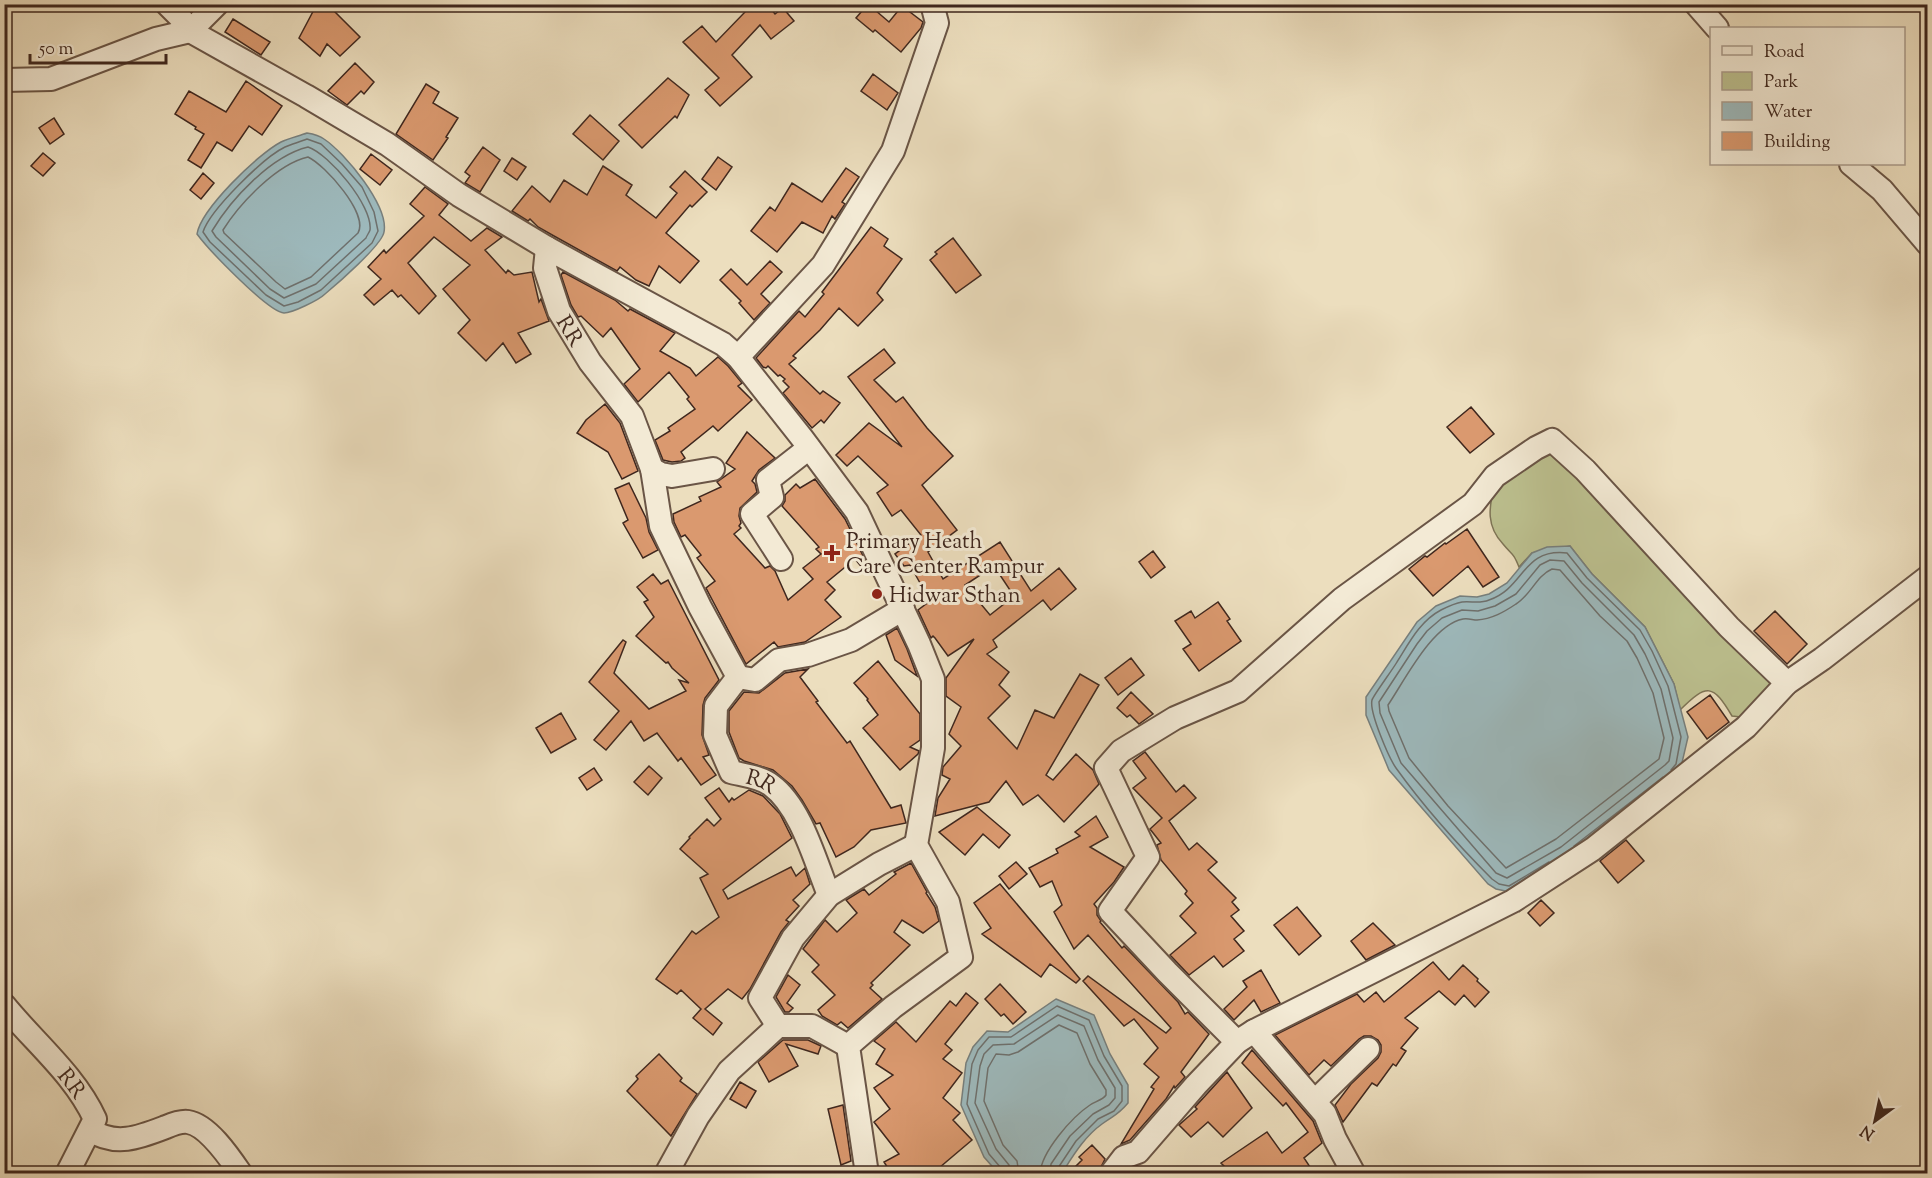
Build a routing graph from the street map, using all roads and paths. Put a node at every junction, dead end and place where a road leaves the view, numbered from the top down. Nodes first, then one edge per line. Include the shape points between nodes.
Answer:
1 (167, 4) edge
2 (217, 4) edge
3 (932, 4) edge
4 (1696, 4) edge
5 (1716, 27) edge
6 (190, 31) junction
7 (4, 80) edge
8 (1852, 165) edge
9 (1928, 244) edge
10 (547, 248) junction
11 (738, 357) junction
12 (809, 448) junction
13 (652, 469) junction
14 (713, 469) dead end
15 (781, 559) dead end
16 (1928, 577) edge
17 (903, 609) junction
18 (738, 677) junction
19 (1787, 683) junction
20 (916, 845) junction
21 (829, 895) junction
22 (4, 1005) edge
23 (777, 1026) junction
24 (1245, 1037) junction
25 (848, 1046) junction
26 (1368, 1049) dead end
27 (1315, 1101) junction
28 (90, 1130) junction
29 (67, 1173) edge
30 (241, 1173) edge
31 (666, 1173) edge
32 (867, 1173) edge
33 (1111, 1173) edge
34 (1354, 1173) edge

1 - 6 street
2 - 6 street
3 - 11 street via 937,23 893,151 823,265
4 - 5 street
6 - 7 street via 156,39 51,79
6 - 10 street via 387,144 459,195
8 - 9 street via 1882,190
10 - 11 street via 723,344
10 - 13 street, RR via 545,268 560,311 590,362 632,416
11 - 12 street
12 - 15 street via 768,480 772,497 753,514
12 - 17 street via 857,512
13 - 14 street via 672,476
13 - 18 street, RR via 661,526
16 - 19 street
17 - 18 street via 851,640 779,660 755,680
17 - 20 street via 933,679 933,748
18 - 21 street, RR via 716,706 715,735 731,772 769,783 787,800
19 - 24 street via 1746,727 1583,855 1513,901
19 - 24 street via 1729,627 1585,470 1552,440 1536,448 1495,476 1473,504 1342,599 1238,691 1174,718 1121,751 1106,768 1148,857 1110,911 1167,972
20 - 21 street
20 - 25 street via 948,902 962,957 893,1007
21 - 23 street via 793,938 759,998
22 - 28 street, RR via 87,1102 95,1119
23 - 25 street via 812,1026
23 - 31 street via 729,1071
24 - 27 street
24 - 33 street via 1196,1085 1138,1152 1124,1157
25 - 32 street
26 - 27 street
27 - 34 street
28 - 29 street, RR
28 - 30 street via 126,1140 190,1122 201,1127 223,1149

